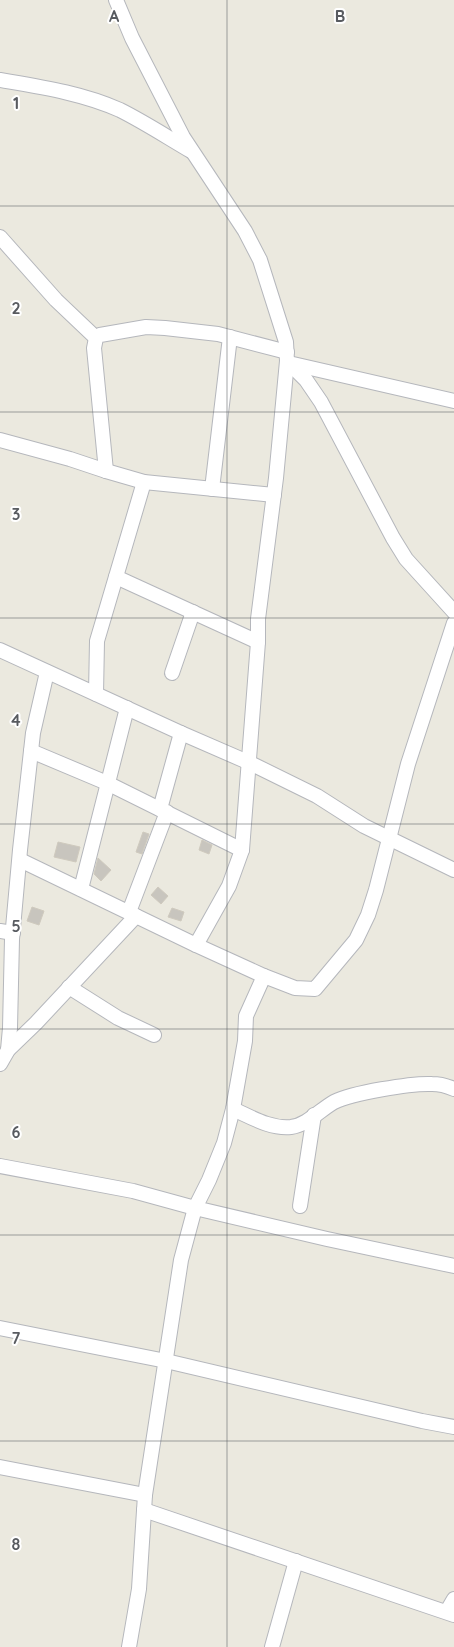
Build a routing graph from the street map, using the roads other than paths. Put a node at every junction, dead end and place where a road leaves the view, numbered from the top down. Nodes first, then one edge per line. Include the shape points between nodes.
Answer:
1 (116, 0) edge
2 (0, 80) edge
3 (193, 152) junction
4 (0, 237) edge
5 (230, 337) junction
6 (96, 338) junction
7 (289, 359) junction
8 (454, 401) edge
9 (0, 440) edge
10 (106, 471) junction
11 (144, 482) junction
12 (212, 489) junction
13 (274, 495) junction
14 (116, 577) junction
15 (192, 612) junction
16 (454, 612) edge
17 (454, 623) edge
18 (258, 642) junction
19 (0, 650) edge
20 (47, 672) junction
21 (172, 673) dead end
22 (96, 694) junction
23 (127, 708) junction
24 (181, 733) junction
25 (31, 751) junction
26 (250, 762) junction
27 (107, 783) junction
28 (164, 810) junction
29 (388, 838) junction
30 (242, 850) junction
31 (20, 860) junction
32 (454, 870) edge
33 (81, 889) junction
34 (132, 914) junction
35 (6, 932) edge
36 (196, 945) junction
37 (264, 976) junction
38 (69, 987) junction
39 (154, 1035) dead end
40 (8, 1050) junction
41 (0, 1064) edge
42 (454, 1089) edge
43 (233, 1109) junction
44 (314, 1116) junction
45 (0, 1166) edge
46 (300, 1206) dead end
47 (195, 1208) junction
48 (454, 1266) edge
49 (0, 1328) edge
50 (166, 1361) junction
51 (454, 1427) edge
52 (0, 1467) edge
53 (145, 1495) junction
54 (144, 1510) junction
55 (296, 1561) junction
56 (452, 1608) edge
57 (129, 1647) edge
58 (272, 1647) edge

1 - 3 street via 132,38
2 - 3 street via 70,93 100,103
3 - 7 street via 245,231 260,260 284,331
4 - 6 street via 56,300
5 - 6 street via 146,327
5 - 7 street
5 - 12 street
6 - 10 street via 94,348
7 - 8 street
7 - 13 street
7 - 16 street via 321,402 406,559
9 - 10 street
10 - 11 street
11 - 12 street
11 - 14 street
12 - 13 street
13 - 18 street
14 - 15 street
14 - 22 street via 97,641
15 - 18 street
15 - 21 street
17 - 29 street via 408,764
18 - 26 street
19 - 20 street
20 - 22 street
20 - 25 street
22 - 23 street
23 - 24 street
23 - 27 street
24 - 26 street
24 - 28 street
25 - 27 street
25 - 31 street
26 - 29 street via 317,796
26 - 30 street
27 - 28 street
27 - 33 street
28 - 30 street
28 - 34 street
29 - 32 street
29 - 37 street via 364,924 356,940 317,987 312,990 295,988
30 - 36 street via 229,886
31 - 33 street
31 - 35 street
33 - 34 street
34 - 36 street
34 - 38 street
35 - 40 street
36 - 37 street
37 - 43 street via 246,1016
38 - 39 street via 118,1018
38 - 40 street
40 - 41 street
42 - 44 street via 438,1084 419,1084 362,1093 335,1102
43 - 44 street via 274,1126 291,1127
43 - 47 street via 224,1142
44 - 46 street
45 - 47 street via 133,1191
47 - 48 street
47 - 50 street via 181,1260
49 - 50 street
50 - 51 street
50 - 53 street
52 - 53 street
53 - 54 street
54 - 55 street
54 - 57 street via 139,1589
55 - 56 street
55 - 58 street

